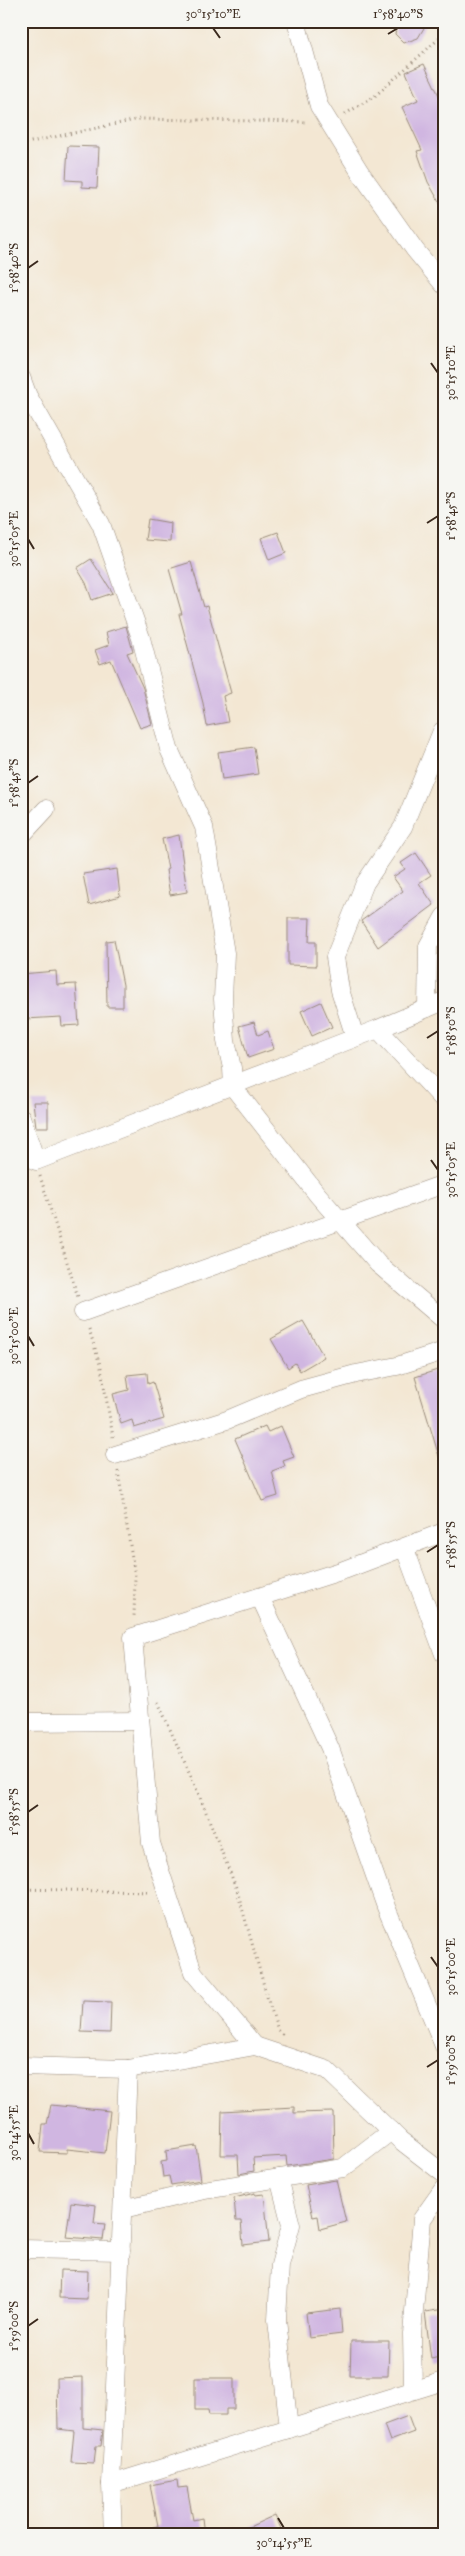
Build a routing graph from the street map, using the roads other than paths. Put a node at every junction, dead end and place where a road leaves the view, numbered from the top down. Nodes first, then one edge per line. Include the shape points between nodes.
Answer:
1 (296, 21) edge
2 (444, 285) edge
3 (21, 377) edge
4 (442, 731) dead end
5 (46, 809) dead end
6 (21, 836) edge
7 (444, 917) edge
8 (444, 1001) edge
9 (427, 1008) junction
10 (378, 1029) junction
11 (355, 1037) junction
12 (233, 1086) junction
13 (444, 1100) edge
14 (21, 1117) edge
15 (444, 1184) edge
16 (340, 1220) junction
17 (83, 1312) road end
18 (444, 1320) edge
19 (444, 1351) edge
20 (115, 1455) road end
21 (444, 1532) edge
22 (405, 1549) junction
23 (260, 1597) junction
24 (444, 1654) edge
25 (140, 1720) junction
26 (21, 1722) edge
27 (256, 2046) junction
28 (444, 2046) edge
29 (21, 2066) edge
30 (128, 2069) junction
31 (391, 2131) junction
32 (444, 2174) edge
33 (279, 2178) junction
34 (444, 2188) edge
35 (123, 2209) junction
36 (21, 2249) edge
37 (121, 2251) junction
38 (444, 2381) edge
39 (413, 2390) junction
40 (289, 2429) junction
41 (111, 2484) junction
42 (113, 2535) edge

1 - 2 street via 319,106 360,172
3 - 12 street via 28,396 101,524 141,638 169,749 204,827 225,952 223,999
4 - 11 street via 403,827 364,883 335,957 340,990
5 - 6 street
7 - 9 street via 428,946
8 - 9 street
9 - 10 street
10 - 11 street
10 - 13 street
11 - 12 street
12 - 14 street via 36,1161
12 - 16 street
15 - 16 street
16 - 17 street
16 - 18 street via 378,1264
19 - 20 street via 301,1389 227,1420
21 - 22 street
22 - 23 street
22 - 24 street
23 - 25 street via 133,1637
23 - 28 street via 330,1748 386,1907
25 - 26 street
25 - 27 street via 151,1843 193,1972
27 - 30 street
27 - 31 street via 327,2070
29 - 30 street
30 - 35 street
31 - 32 street
31 - 33 street via 343,2168
33 - 35 street via 204,2190
33 - 40 street via 290,2225 280,2266 277,2320
34 - 39 street via 422,2219 412,2334
35 - 37 street
36 - 37 street
37 - 41 street
38 - 39 street
39 - 40 street
40 - 41 street
41 - 42 street

